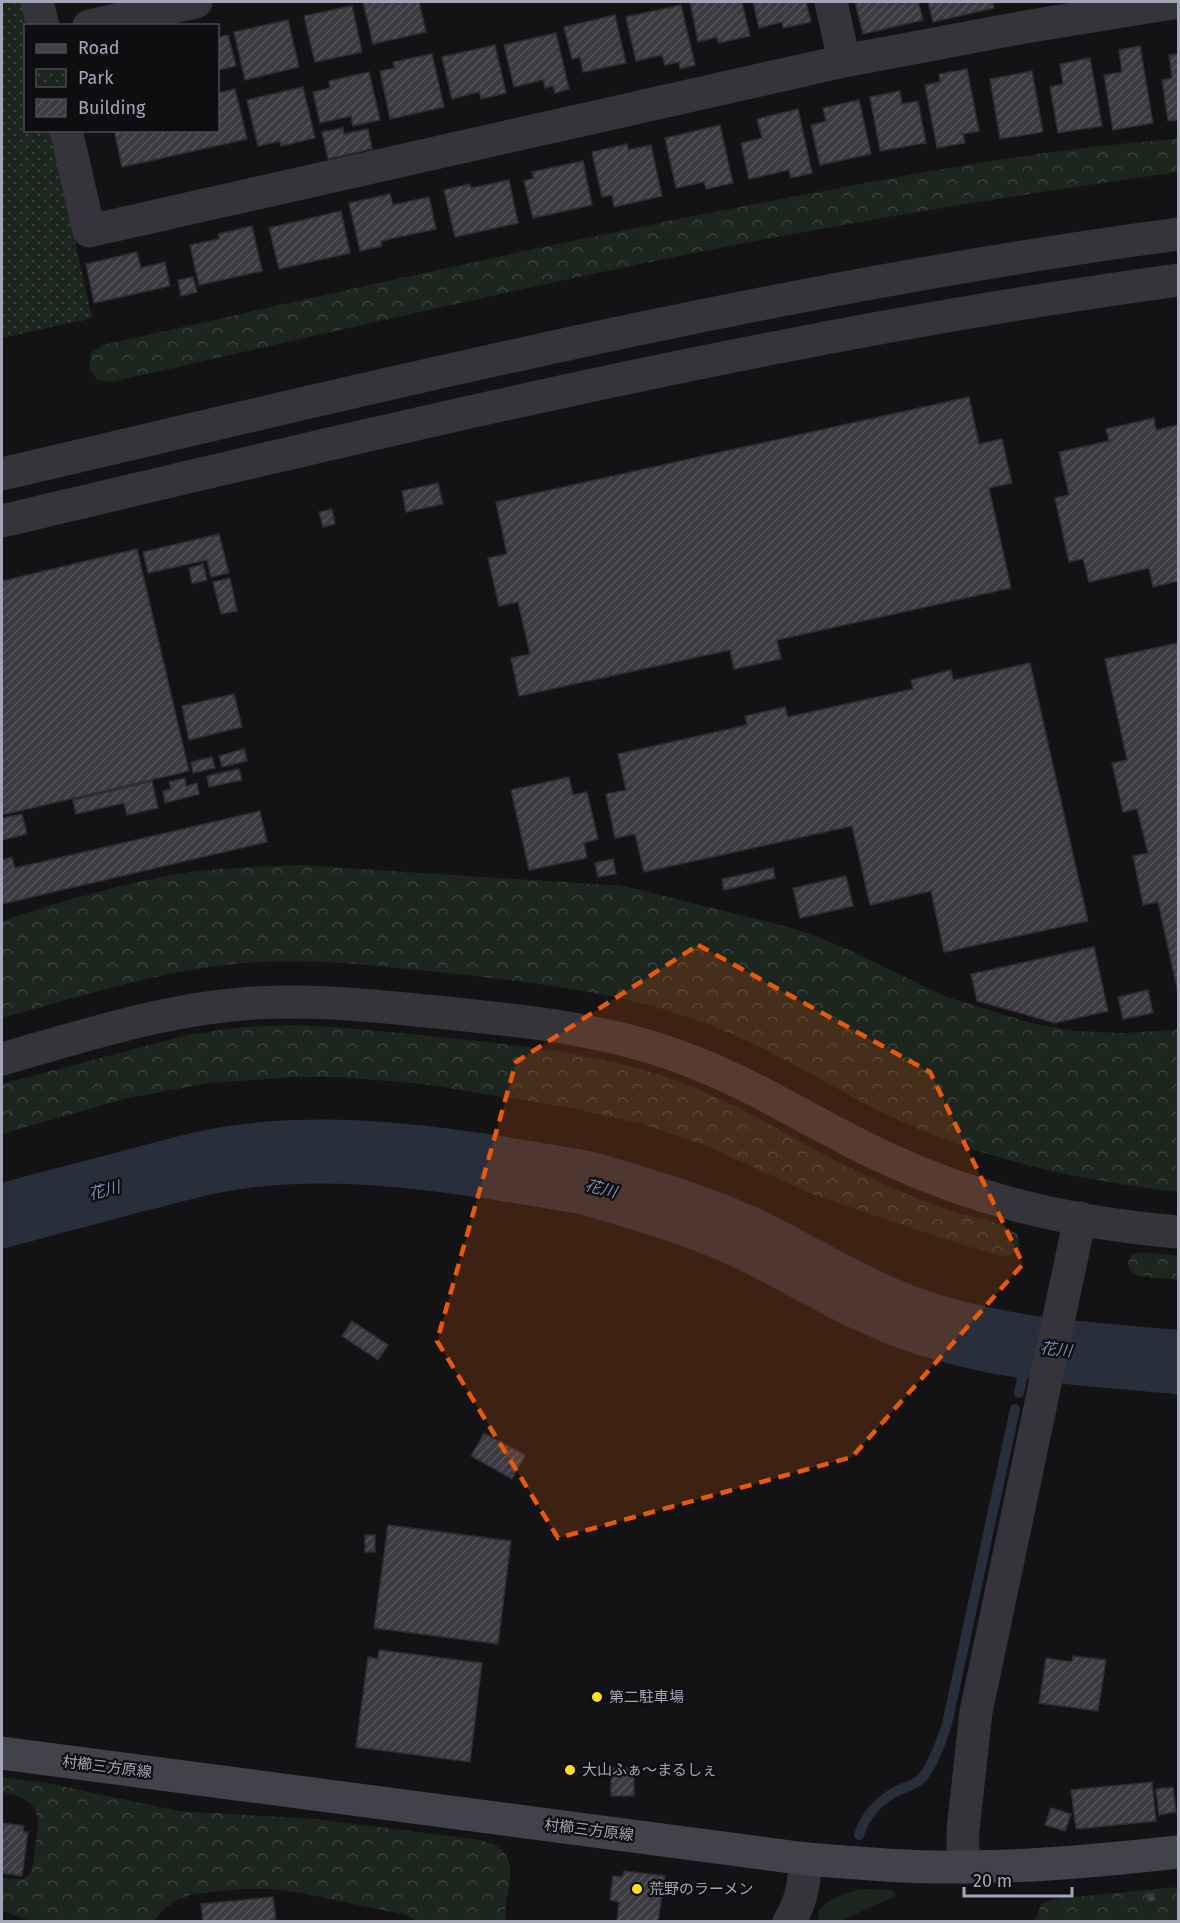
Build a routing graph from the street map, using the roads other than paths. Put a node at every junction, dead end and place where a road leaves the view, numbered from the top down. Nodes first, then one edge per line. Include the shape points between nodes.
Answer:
1 (37, 2) edge
2 (195, 2) edge
3 (831, 2) edge
4 (1179, 2) edge
5 (1023, 14) edge
6 (42, 24) edge
7 (97, 24) edge
8 (844, 61) junction
9 (66, 132) edge
10 (1179, 234) edge
11 (1179, 280) edge
12 (2, 474) edge
13 (2, 521) edge
14 (2, 1059) edge
15 (1080, 1218) junction
16 (1179, 1232) edge
17 (2, 1753) edge
18 (1179, 1852) edge
19 (806, 1859) junction
20 (963, 1867) junction
21 (789, 1922) edge

1 - 6 street
2 - 7 street
3 - 8 street
4 - 5 street
5 - 8 street
8 - 9 street via 89,231
10 - 12 street via 976,264 704,314
11 - 13 street via 724,356
14 - 15 street via 128,1024 240,1004 354,1004 540,1023 592,1032 694,1062 890,1161 959,1188
15 - 16 street
15 - 20 street via 976,1712 963,1830
17 - 19 main road, 村櫛三方原線
18 - 20 main road, 村櫛三方原線 via 1090,1862
19 - 20 main road, 村櫛三方原線
19 - 21 street via 804,1888

